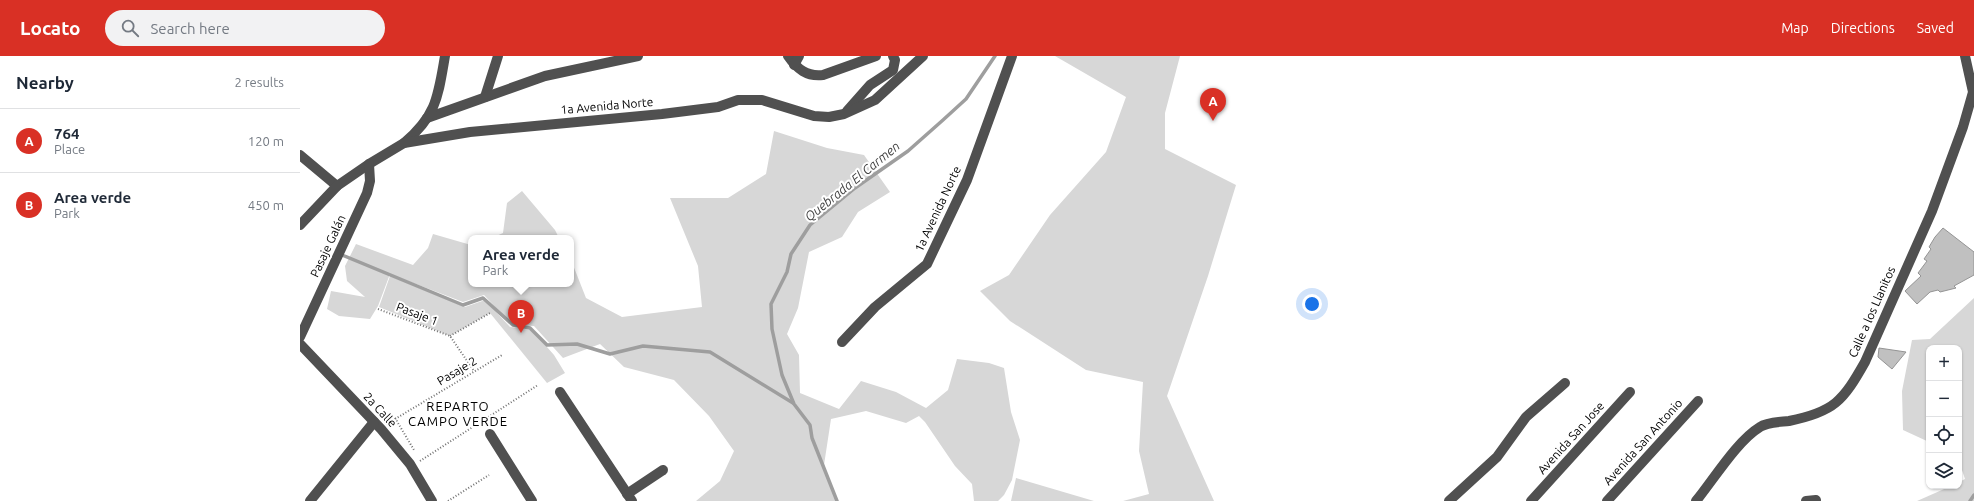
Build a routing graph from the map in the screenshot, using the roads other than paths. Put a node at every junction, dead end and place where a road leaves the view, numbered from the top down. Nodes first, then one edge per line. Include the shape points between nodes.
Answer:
1 (446, 56) edge
2 (498, 56) edge
3 (638, 56) edge
4 (788, 56) edge
5 (876, 56) edge
6 (892, 56) edge
7 (923, 56) edge
8 (1012, 56) edge
9 (1964, 56) edge
10 (797, 61) edge
11 (485, 97) junction
12 (844, 114) junction
13 (427, 118) junction
14 (404, 143) junction
15 (300, 155) edge
16 (369, 164) junction
17 (337, 186) junction
18 (300, 225) edge
19 (300, 337) edge
20 (842, 342) dead end
21 (300, 344) edge
22 (1565, 383) dead end
23 (560, 392) dead end
24 (1630, 392) dead end
25 (1698, 401) dead end
26 (378, 425) junction
27 (490, 434) dead end
28 (663, 470) dead end
29 (630, 497) edge
30 (310, 501) edge
31 (432, 501) edge
32 (532, 501) edge
33 (1449, 501) edge
34 (1530, 501) edge
35 (1607, 501) edge
36 (1696, 501) edge

1 - 13 street via 442,83
2 - 11 street
3 - 11 street via 545,76
4 - 10 street
5 - 10 street via 815,76 806,74
6 - 12 street via 895,60 893,70 870,85
7 - 12 street, 1a Avenida Norte via 875,100
8 - 20 street, 1a Avenida Norte via 967,180 927,264 875,307
9 - 36 street, Calle a los Llanitos via 1973,92 1963,127 1932,211 1865,362 1851,386 1835,405 1809,417 1761,425 1747,436
11 - 13 street
12 - 14 street, 1a Avenida Norte via 814,116 762,100 738,100 718,106 676,112 470,132
13 - 14 street via 421,128
14 - 16 street, 1a Avenida Norte
15 - 17 street
16 - 17 street, 1a Avenida Norte
16 - 19 street, Pasaje Galán via 370,181 367,193
17 - 18 street, 1a Avenida Norte
21 - 26 street, 2a Calle
22 - 33 street via 1526,417 1497,457
23 - 29 street
24 - 34 street, Avenida San Jose
25 - 35 street, Avenida San Antonio
26 - 30 street
26 - 31 street, 2a Calle via 410,464
27 - 32 street
28 - 29 street

